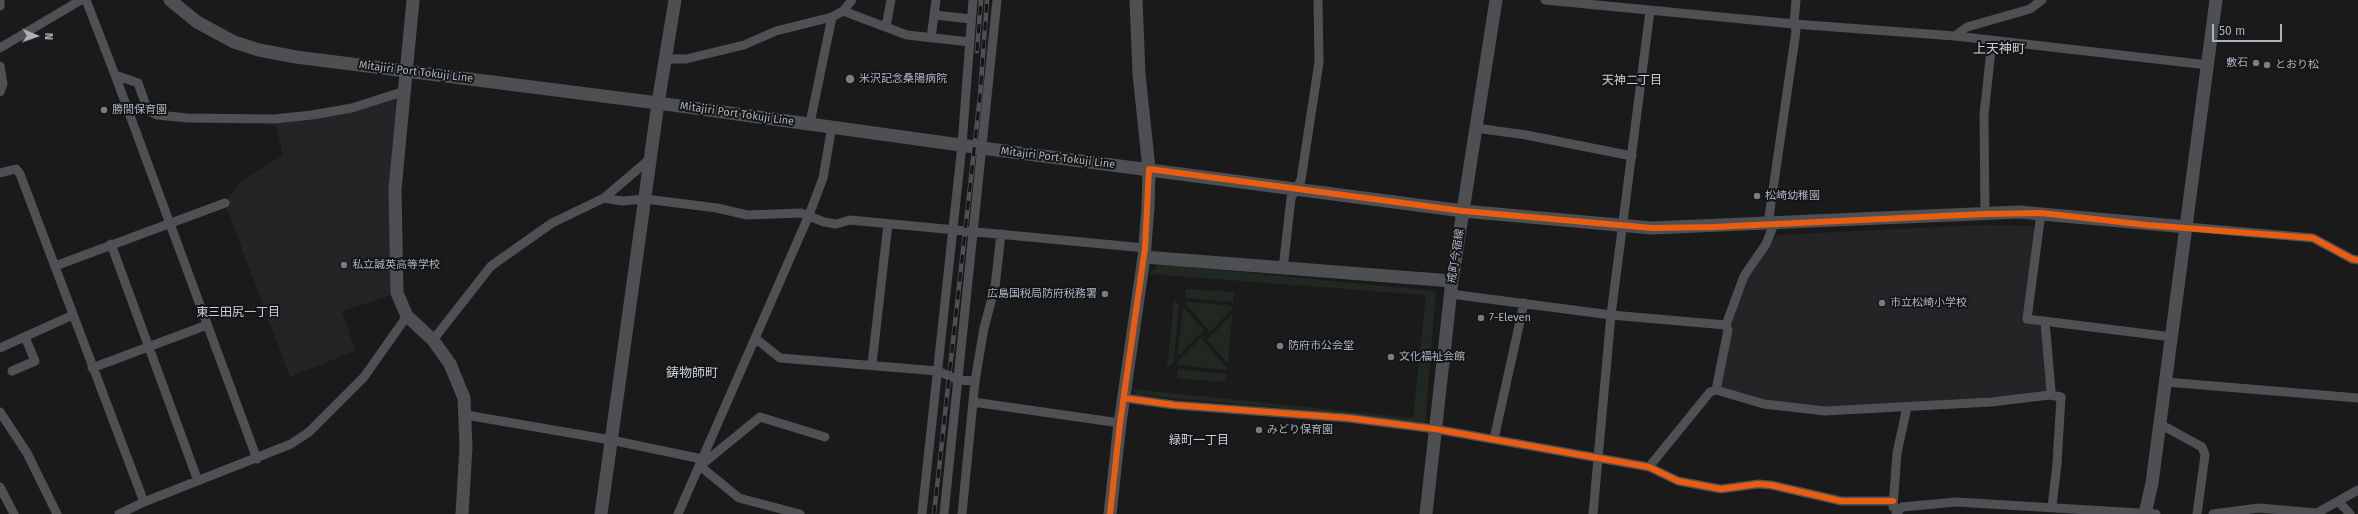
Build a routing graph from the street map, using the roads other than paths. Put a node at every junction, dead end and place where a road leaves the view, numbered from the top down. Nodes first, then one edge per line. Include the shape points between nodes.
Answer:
1 (0, 0) edge
2 (81, 0) edge
3 (86, 0) edge
4 (170, 0) edge
5 (413, 0) edge
6 (675, 0) edge
7 (852, 0) edge
8 (891, 0) edge
9 (936, 0) edge
10 (973, 0) edge
11 (996, 0) edge
12 (1136, 0) edge
13 (1318, 0) edge
14 (1496, 0) edge
15 (1545, 0) edge
16 (1796, 0) edge
17 (2042, 0) edge
18 (2216, 0) edge
19 (0, 6) edge
20 (843, 11) junction
21 (1650, 11) junction
22 (935, 16) junction
23 (832, 17) junction
24 (971, 19) junction
25 (1794, 24) junction
26 (886, 27) junction
27 (1955, 36) junction
28 (931, 38) junction
29 (1992, 41) junction
30 (970, 42) junction
31 (0, 48) edge
32 (665, 59) junction
33 (2208, 65) junction
34 (0, 66) edge
35 (406, 71) junction
36 (115, 75) junction
37 (405, 91) junction
38 (0, 92) edge
39 (658, 103) junction
40 (810, 123) junction
41 (832, 126) junction
42 (1476, 128) junction
43 (962, 145) junction
44 (982, 148) junction
45 (1632, 156) junction
46 (651, 158) junction
47 (1149, 169) junction
48 (0, 173) edge
49 (1296, 189) junction
50 (604, 198) junction
51 (645, 199) junction
52 (225, 202) dead end
53 (1463, 211) junction
54 (2040, 213) junction
55 (1985, 214) junction
56 (809, 215) junction
57 (170, 222) junction
58 (888, 224) junction
59 (1771, 224) junction
60 (1624, 226) junction
61 (2187, 228) junction
62 (953, 229) junction
63 (973, 233) junction
64 (1001, 234) junction
65 (111, 244) junction
66 (1144, 252) junction
67 (2358, 260) edge
68 (55, 266) junction
69 (1282, 269) junction
70 (1451, 287) junction
71 (1524, 303) junction
72 (73, 315) junction
73 (1611, 315) junction
74 (407, 316) junction
75 (2045, 322) junction
76 (207, 325) junction
77 (1726, 325) junction
78 (25, 337) junction
79 (2172, 337) junction
80 (755, 338) junction
81 (433, 340) junction
82 (148, 346) junction
83 (0, 348) edge
84 (872, 364) junction
85 (92, 368) junction
86 (12, 371) dead end
87 (938, 371) junction
88 (958, 380) junction
89 (975, 381) junction
90 (2166, 382) junction
91 (1716, 390) junction
92 (2050, 395) junction
93 (1124, 398) junction
94 (2358, 398) edge
95 (973, 402) junction
96 (1907, 407) junction
97 (0, 412) edge
98 (466, 414) junction
99 (1120, 423) junction
100 (2160, 424) junction
101 (1435, 429) junction
102 (825, 437) dead end
103 (1494, 439) junction
104 (611, 440) junction
105 (1598, 458) junction
106 (257, 459) junction
107 (701, 462) junction
108 (1649, 467) junction
109 (198, 481) junction
110 (0, 487) edge
111 (2358, 490) edge
112 (1893, 501) junction
113 (144, 502) junction
114 (2338, 502) junction
115 (2052, 507) junction
116 (14, 514) edge
117 (56, 514) edge
118 (119, 514) edge
119 (462, 514) edge
120 (601, 514) edge
121 (678, 514) edge
122 (800, 514) edge
123 (922, 514) edge
124 (944, 514) edge
125 (962, 514) edge
126 (1110, 514) edge
127 (1426, 514) edge
128 (1593, 514) edge
129 (1895, 514) edge
130 (2149, 514) edge
131 (2197, 514) edge
132 (2212, 514) edge
133 (2350, 514) edge

1 - 19 street
2 - 31 street
3 - 36 street
4 - 35 street, Mitajiri Port Tokuji Line via 215,33 259,50
5 - 35 street
6 - 32 street
7 - 20 street
8 - 26 street
9 - 22 street
10 - 24 street
11 - 44 street
12 - 47 street via 1139,74
13 - 49 street via 1319,62 1301,180
14 - 42 street, 戒町今宿線
15 - 21 street
16 - 25 street
17 - 27 street via 2030,9 1967,27
18 - 33 street
20 - 23 street
20 - 26 street
21 - 25 street
21 - 45 street
22 - 24 street
22 - 28 street
23 - 32 street via 776,31 744,45 686,59
23 - 40 street
24 - 30 street
25 - 27 street
25 - 59 street via 1796,31
26 - 28 street via 907,35
27 - 29 street
28 - 30 street
29 - 33 street
29 - 55 street via 1984,115
30 - 43 street
32 - 39 street
33 - 61 street
34 - 38 street via 3,84
35 - 37 street
35 - 39 street, Mitajiri Port Tokuji Line
36 - 37 street via 138,83 148,111 157,116 188,118 274,119 312,115 352,108
36 - 57 street
37 - 74 street via 395,204 398,293
39 - 40 street, Mitajiri Port Tokuji Line
39 - 46 street
40 - 41 street, Mitajiri Port Tokuji Line
41 - 43 street, Mitajiri Port Tokuji Line
41 - 56 street via 823,178
42 - 45 street
42 - 53 street, 戒町今宿線
43 - 44 street, Mitajiri Port Tokuji Line
43 - 62 street
44 - 47 street, Mitajiri Port Tokuji Line
44 - 63 street
45 - 60 street
46 - 50 street
46 - 51 street
47 - 49 street, Mitajiri Port Tokuji Line
47 - 66 street
48 - 68 street via 16,169 20,174
49 - 53 street, Mitajiri Port Tokuji Line
49 - 69 street via 1291,198
50 - 51 street via 622,201
50 - 81 street via 552,223 491,266
51 - 56 street via 717,208 747,216 801,213
51 - 104 street
52 - 57 street
53 - 60 street, Mitajiri Port Tokuji Line
53 - 70 street, 戒町今宿線
54 - 55 street, Mitajiri Port Tokuji Line
54 - 61 street, Mitajiri Port Tokuji Line
54 - 75 street via 2027,319
55 - 59 street, Mitajiri Port Tokuji Line
56 - 58 street via 836,224 850,220
56 - 80 street
57 - 65 street
57 - 76 street
58 - 62 street
58 - 84 street
59 - 60 street, Mitajiri Port Tokuji Line via 1652,228
59 - 77 street via 1766,244 1744,276
60 - 73 street
61 - 67 street via 2313,238
61 - 79 street
62 - 63 street
62 - 87 street
63 - 64 street
63 - 88 street
64 - 66 street
64 - 89 street via 995,287 984,328
65 - 68 street
65 - 82 street
66 - 69 street
66 - 93 street
68 - 72 street
69 - 70 street
70 - 71 street
70 - 101 street, 戒町今宿線
71 - 73 street
71 - 103 street
72 - 78 street
72 - 85 street
73 - 77 street
73 - 105 street
74 - 81 street
74 - 106 street via 364,377 329,413 292,444
75 - 79 street
75 - 92 street
76 - 82 street
76 - 106 street
77 - 91 street via 1728,330
78 - 83 street
78 - 86 street via 35,361
79 - 90 street
80 - 84 street via 780,358
80 - 107 street
81 - 98 street via 450,364 464,398
82 - 85 street
82 - 109 street
84 - 87 street
85 - 113 street
87 - 88 street
87 - 123 street
88 - 89 street
88 - 124 street
89 - 95 street
90 - 94 street
90 - 100 street
91 - 96 street via 1764,404 1825,411
91 - 108 street via 1710,392
92 - 96 street
92 - 115 street via 2061,397 2058,464
93 - 99 street
93 - 101 street via 1174,405 1348,418
95 - 99 street
95 - 125 street
96 - 112 street via 1897,453
97 - 117 street via 27,453
98 - 104 street
98 - 119 street
99 - 126 street
100 - 130 street
100 - 131 street via 2202,446 2205,455
101 - 103 street
101 - 127 street, 戒町今宿線
102 - 107 street via 760,417
103 - 105 street
104 - 107 street
104 - 120 street
105 - 108 street
105 - 128 street
106 - 109 street
107 - 121 street
107 - 122 street via 739,498
108 - 112 street via 1678,482 1721,489 1758,484 1841,501
109 - 113 street
110 - 116 street
111 - 114 street
112 - 129 street
113 - 118 street
114 - 132 street via 2317,513 2259,508
114 - 133 street
115 - 129 street via 1956,502 1902,507
115 - 130 street

